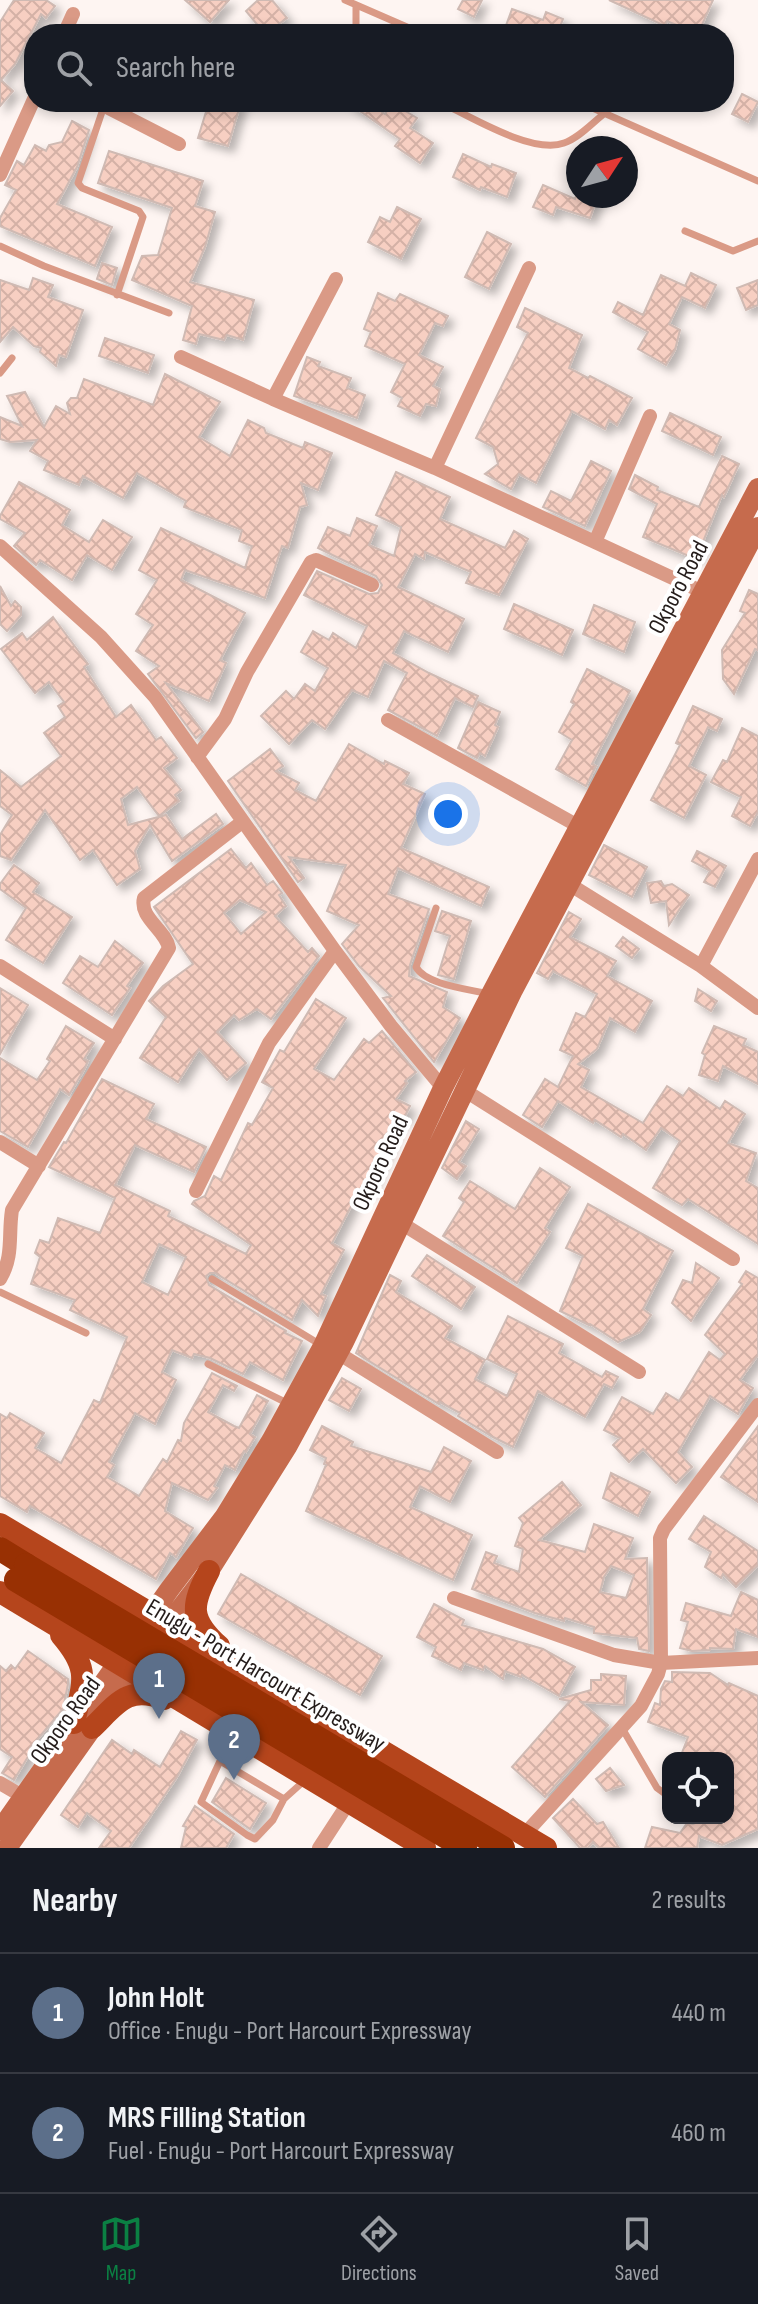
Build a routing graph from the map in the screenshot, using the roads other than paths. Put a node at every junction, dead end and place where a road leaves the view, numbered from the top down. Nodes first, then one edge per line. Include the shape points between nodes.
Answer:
1 (345, 0) edge
2 (356, 5) junction
3 (73, 14) dead end
4 (68, 24) edge
5 (356, 24) edge
6 (400, 24) edge
7 (28, 112) edge
8 (98, 112) edge
9 (116, 112) edge
10 (462, 112) edge
11 (605, 113) joint
12 (179, 144) dead end
13 (0, 175) edge
14 (758, 181) edge
15 (685, 231) dead end
16 (758, 241) edge
17 (0, 246) edge
18 (529, 268) dead end
19 (336, 279) dead end
20 (117, 295) junction
21 (169, 313) dead end
22 (181, 357) dead end
23 (12, 358) dead end
24 (0, 373) edge
25 (273, 399) junction
26 (650, 416) dead end
27 (435, 468) junction
28 (758, 488) edge
29 (758, 527) edge
30 (595, 542) junction
31 (0, 546) edge
32 (372, 585) dead end
33 (705, 593) junction
34 (388, 720) dead end
35 (197, 757) junction
36 (242, 822) junction
37 (580, 827) junction
38 (758, 859) edge
39 (569, 884) junction
40 (436, 908) dead end
41 (335, 951) junction
42 (0, 966) edge
43 (701, 966) junction
44 (491, 994) junction
45 (758, 1008) edge
46 (115, 1039) junction
47 (454, 1089) junction
48 (0, 1142) edge
49 (39, 1166) junction
50 (196, 1191) dead end
51 (401, 1223) junction
52 (733, 1259) dead end
53 (0, 1279) edge
54 (212, 1279) dead end
55 (0, 1292) edge
56 (86, 1333) dead end
57 (330, 1349) junction
58 (208, 1364) dead end
59 (639, 1372) dead end
60 (291, 1405) junction
61 (758, 1405) edge
62 (497, 1452) dead end
63 (0, 1524) edge
64 (0, 1549) edge
65 (209, 1571) junction
66 (10, 1577) edge
67 (454, 1598) dead end
68 (161, 1620) junction
69 (53, 1624) junction
70 (758, 1658) edge
71 (661, 1663) junction
72 (125, 1667) junction
73 (254, 1675) junction
74 (198, 1711) junction
75 (83, 1726) junction
76 (622, 1728) junction
77 (230, 1731) junction
78 (220, 1761) junction
79 (308, 1777) junction
80 (0, 1783) edge
81 (662, 1792) edge
82 (22, 1796) junction
83 (284, 1799) junction
84 (349, 1802) junction
85 (0, 1830) edge
86 (524, 1835) junction
87 (7, 1848) edge
88 (319, 1848) edge
89 (425, 1848) edge
90 (465, 1848) edge
91 (503, 1848) edge
92 (546, 1848) edge

1 - 2 lane
2 - 5 lane
2 - 6 lane
3 - 4 street
7 - 13 street
8 - 20 lane via 78,183 143,217
9 - 12 street
10 - 11 lane via 545,146 562,144
11 - 14 lane
15 - 16 lane via 733,251
17 - 20 lane
18 - 27 street
19 - 25 street
20 - 21 lane
22 - 25 street
23 - 24 lane
25 - 27 street
26 - 30 street
27 - 30 street
28 - 33 main road, Okporo Road
29 - 39 main road, Okporo Road
30 - 33 street
31 - 35 street via 131,667
32 - 35 street via 311,562 225,719
33 - 37 main road, Okporo Road
34 - 37 street
35 - 36 street
36 - 41 street
36 - 46 street via 144,898 144,911 169,948
37 - 44 main road, Okporo Road
38 - 43 street
39 - 43 street
39 - 47 main road, Okporo Road
40 - 44 lane via 416,967 419,973
41 - 47 street via 391,1026
41 - 50 street via 269,1043
42 - 46 street
43 - 45 street
44 - 47 main road, Okporo Road
46 - 49 street
47 - 51 main road, Okporo Road
47 - 52 street
47 - 57 main road, Okporo Road
48 - 49 street
49 - 53 street via 12,1210 11,1250
51 - 57 main road, Okporo Road
51 - 59 street
54 - 57 lane
55 - 56 lane
57 - 60 main road, Okporo Road
57 - 62 street
57 - 65 main road, Okporo Road via 266,1484
58 - 60 lane
60 - 68 main road, Okporo Road
61 - 71 street via 660,1538
63 - 68 main road
64 - 66 highway, Enugu - Port Harcourt Expressway
65 - 68 main road, Okporo Road
65 - 73 main road via 197,1594 198,1624
66 - 69 main road
66 - 90 highway, Enugu - Port Harcourt Expressway, bridge
66 - 91 highway, Enugu - Port Harcourt Expressway, bridge
67 - 71 street via 614,1655
68 - 72 main road, Okporo Road
68 - 73 main road
69 - 72 main road
69 - 75 main road via 74,1650 83,1672
70 - 71 street
71 - 76 street via 641,1706
72 - 74 main road
72 - 75 main road, Okporo Road
73 - 86 main road
74 - 75 main road via 140,1692
74 - 77 main road
75 - 82 main road, Okporo Road
75 - 87 main road, Okporo Road
76 - 81 lane
76 - 86 street
77 - 78 lane
77 - 79 main road
78 - 83 lane
78 - 83 lane via 201,1802 247,1835 255,1839
79 - 83 lane
79 - 84 main road
80 - 82 street
82 - 85 main road, Okporo Road
84 - 88 street
84 - 89 main road
86 - 92 main road

